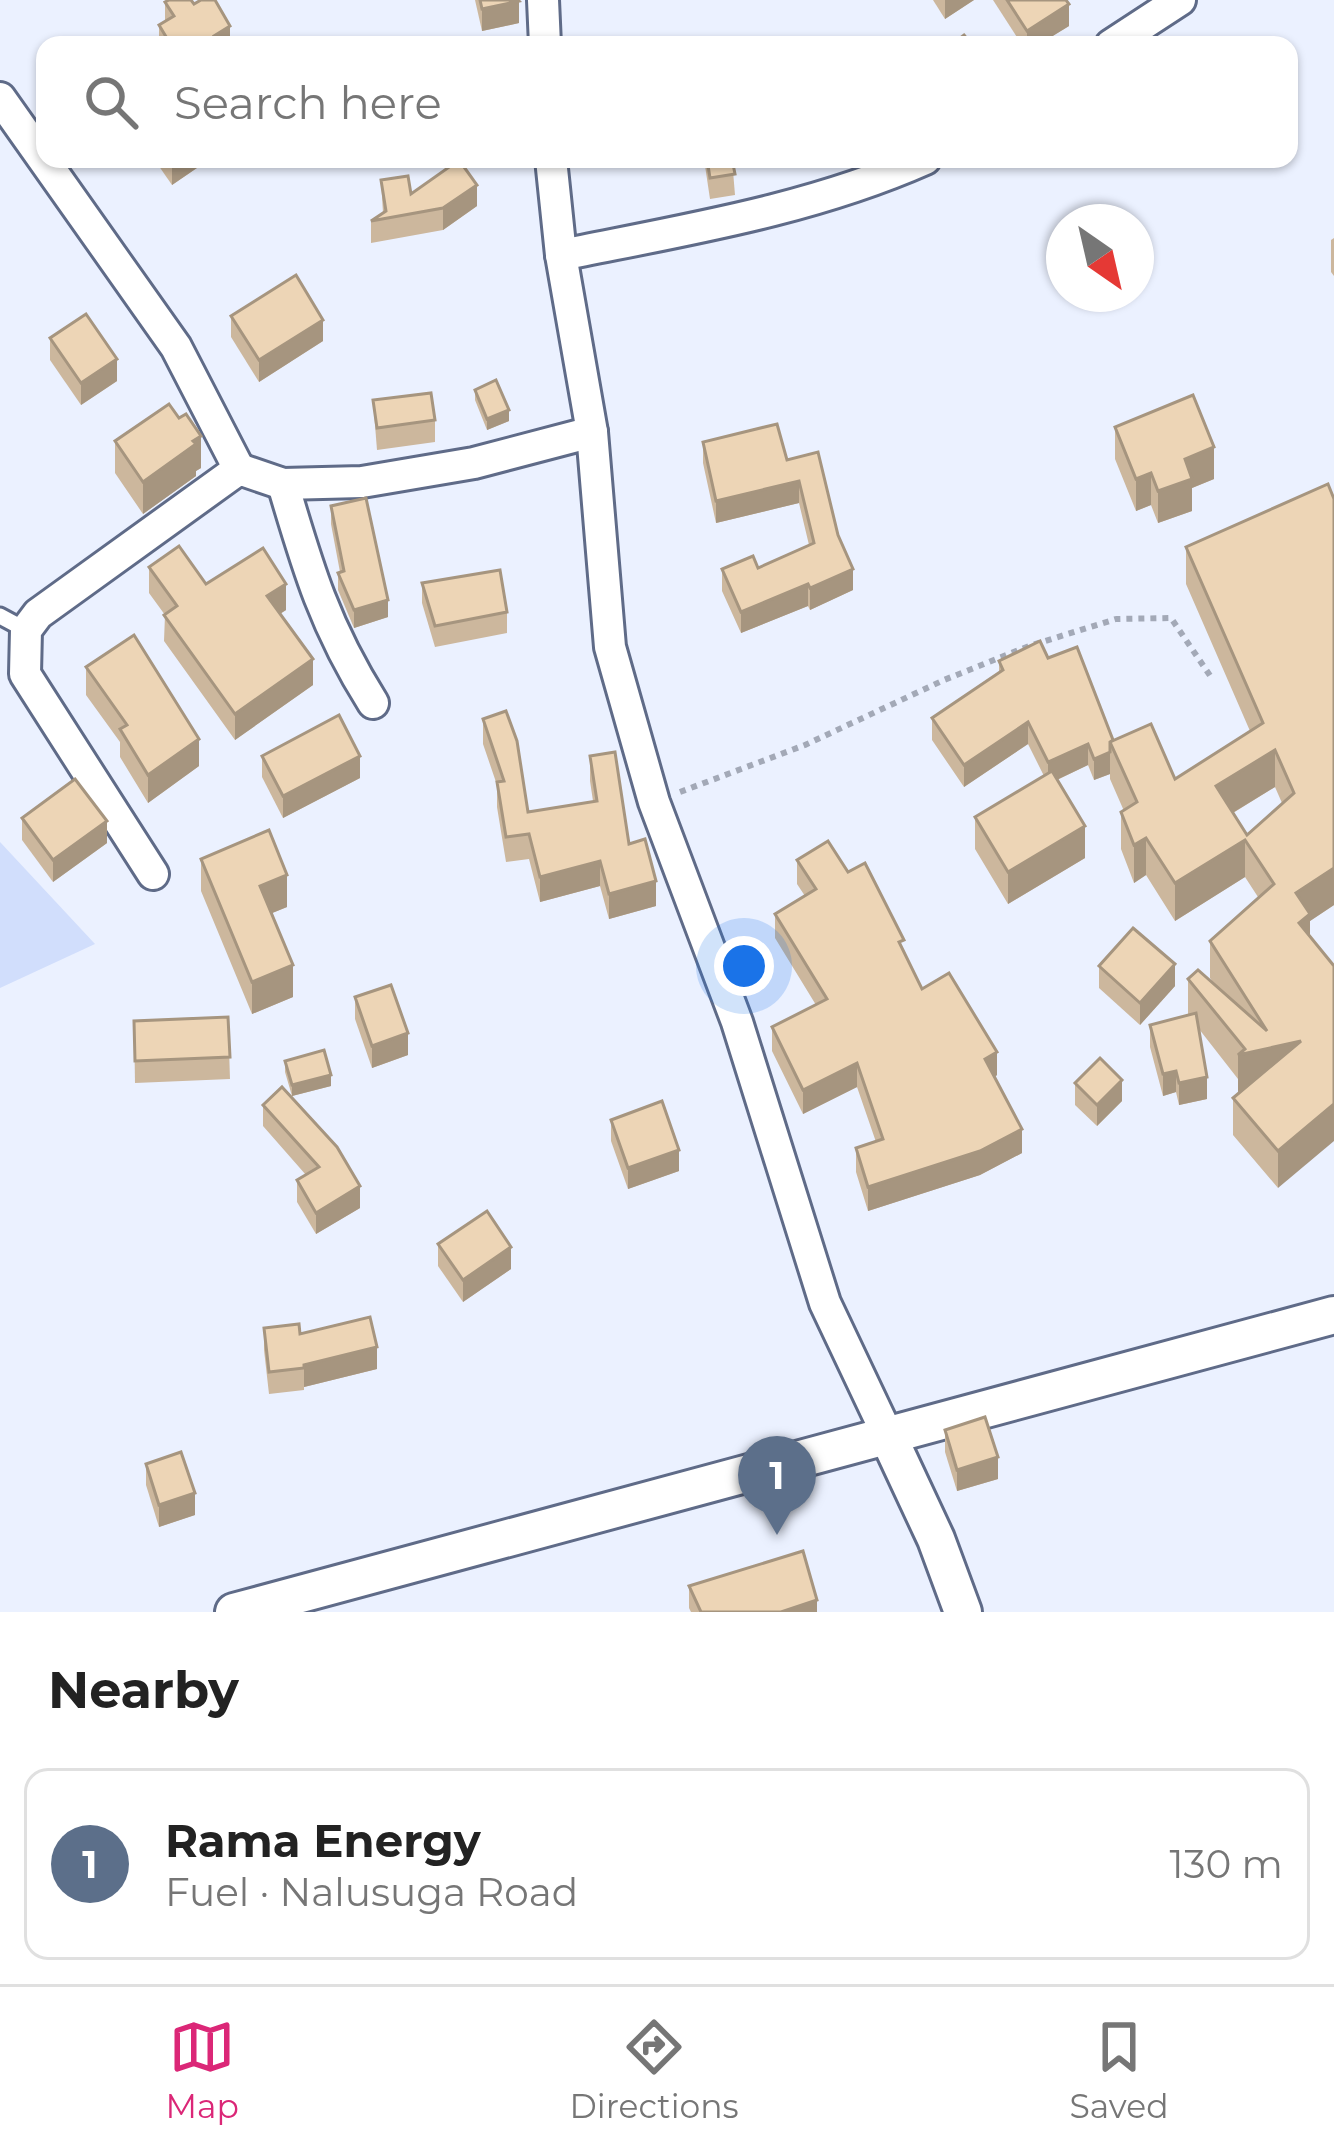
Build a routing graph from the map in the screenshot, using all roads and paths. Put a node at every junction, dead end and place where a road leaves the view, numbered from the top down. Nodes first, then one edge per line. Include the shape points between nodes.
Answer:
1 (543, 0) edge
2 (1173, 2) edge
3 (544, 36) edge
4 (1124, 36) edge
5 (0, 98) edge
6 (36, 149) edge
7 (49, 168) edge
8 (552, 168) edge
9 (902, 168) edge
10 (561, 255) junction
11 (592, 432) junction
12 (239, 470) junction
13 (283, 484) junction
14 (13, 623) edge
15 (1213, 680) dead end
16 (373, 703) dead end
17 (654, 802) junction
18 (153, 874) dead end
19 (1334, 1315) edge
20 (886, 1434) junction
21 (234, 1612) edge
22 (963, 1612) edge

1 - 3 street
2 - 4 street
5 - 6 street
7 - 12 street via 176,347
8 - 10 street
9 - 10 street via 740,219
10 - 11 street
11 - 13 street via 362,482
11 - 17 street via 610,647
12 - 13 street
12 - 14 street via 38,614
13 - 16 street via 320,607
14 - 18 street via 26,674
15 - 17 path via 1171,618 1116,620 1029,646
17 - 20 street via 737,1022 825,1303
19 - 20 street
20 - 21 street
20 - 22 street

